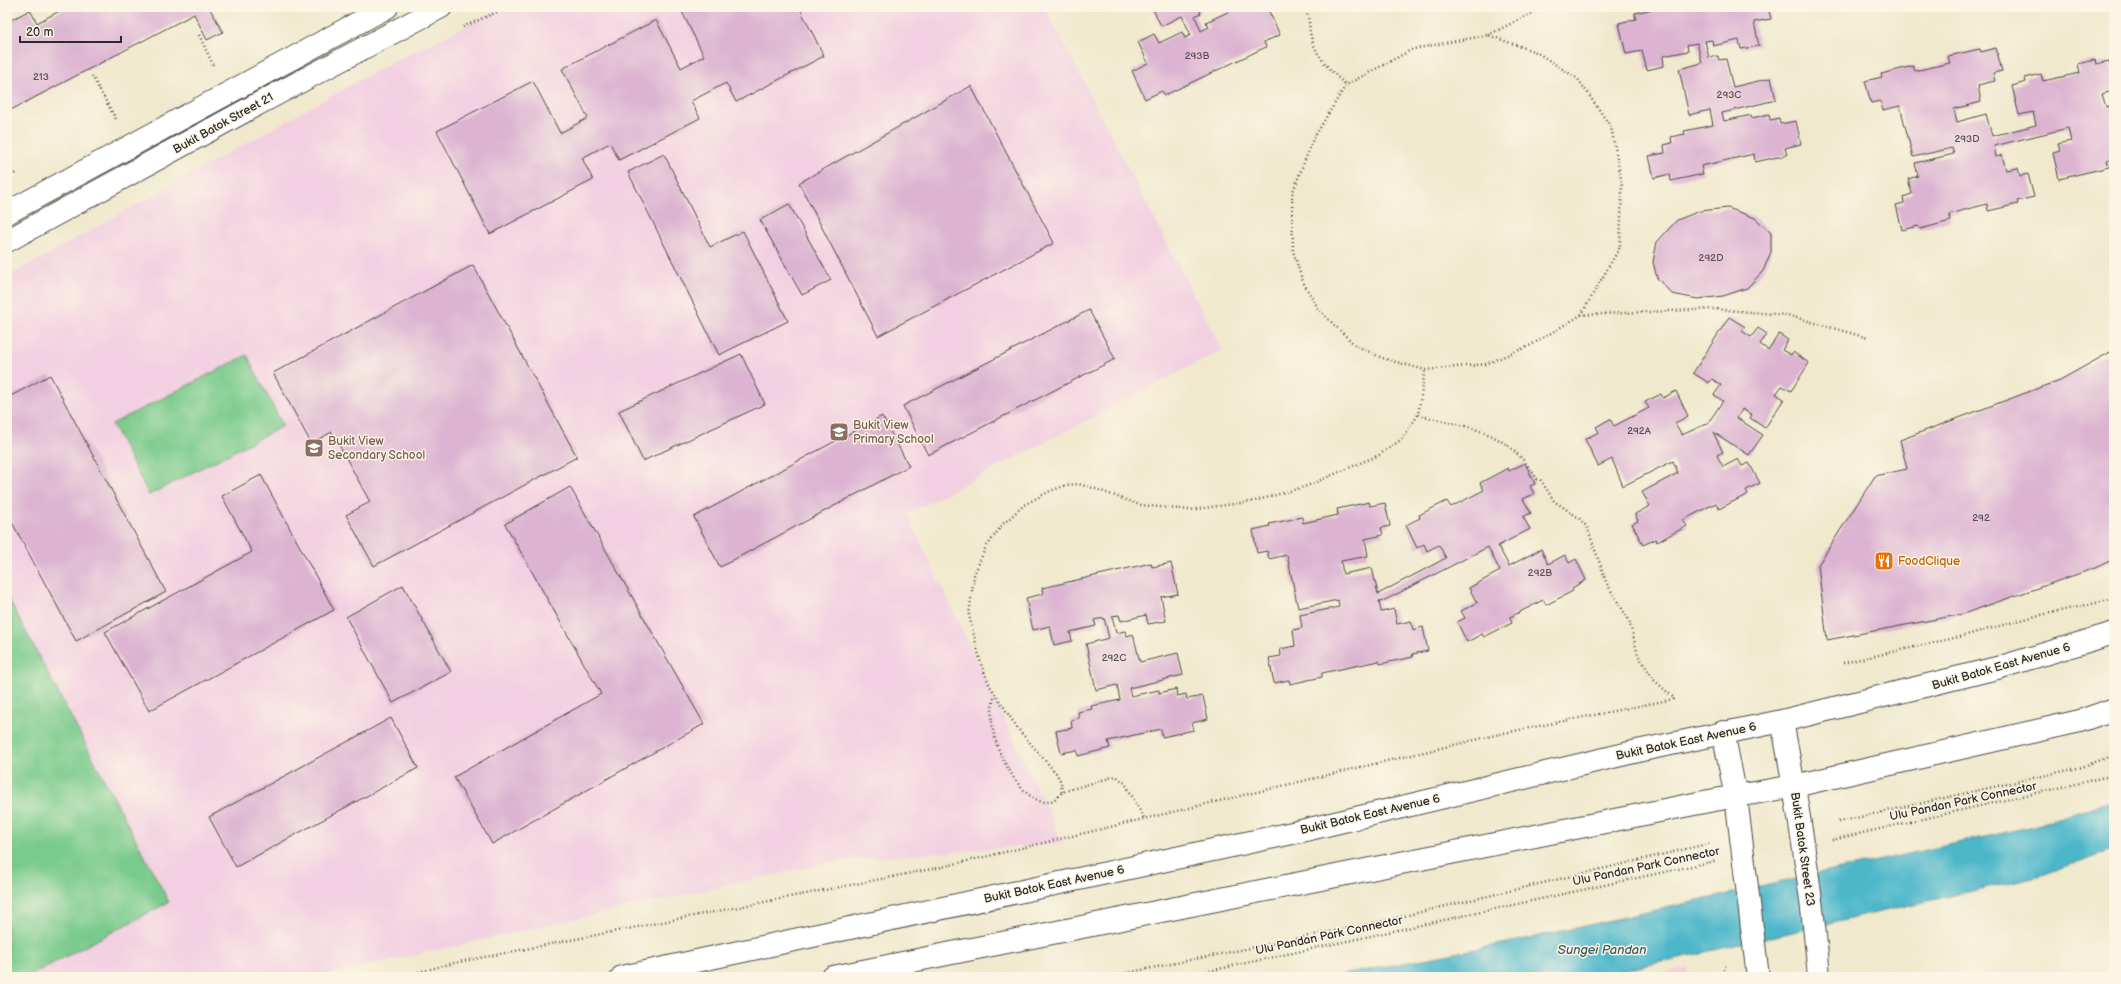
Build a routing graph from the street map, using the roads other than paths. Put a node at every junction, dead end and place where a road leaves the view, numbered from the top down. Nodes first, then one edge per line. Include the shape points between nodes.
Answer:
1 (387, 7) edge
2 (441, 7) edge
3 (7, 213) edge
4 (7, 241) edge
5 (2114, 633) edge
6 (2114, 709) edge
7 (1782, 721) junction
8 (1723, 732) junction
9 (1794, 786) junction
10 (1736, 797) junction
11 (1757, 966) edge
12 (622, 977) edge
13 (833, 977) edge
14 (1819, 977) edge

1 - 3 main road, Bukit Batok Street 21
2 - 4 main road, Bukit Batok Street 21 via 256,104
5 - 7 main road, Bukit Batok East Avenue 6 via 2001,667
6 - 9 main road via 2080,721
7 - 8 main road, Bukit Batok East Avenue 6
7 - 9 main road, Bukit Batok Street 23
8 - 10 main road
8 - 12 main road, Bukit Batok East Avenue 6 via 1297,832
9 - 10 main road
9 - 14 main road, Bukit Batok Street 23
10 - 11 main road
10 - 13 main road

